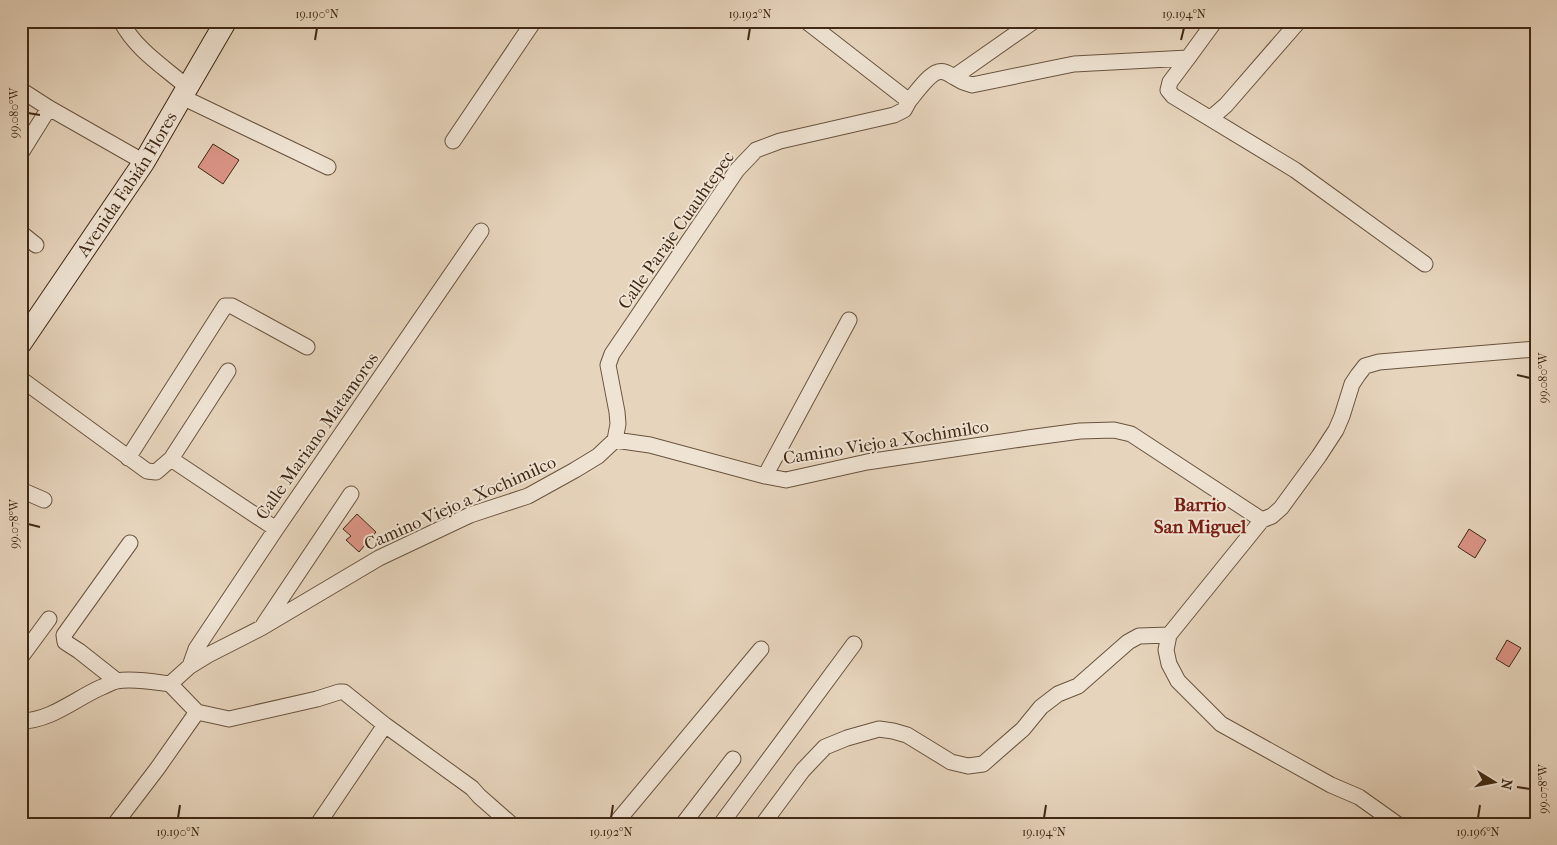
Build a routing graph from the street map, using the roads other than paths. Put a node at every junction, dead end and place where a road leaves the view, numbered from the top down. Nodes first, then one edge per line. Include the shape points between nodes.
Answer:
1 (121, 21) edge
2 (226, 21) edge
3 (534, 21) edge
4 (806, 21) edge
5 (1034, 21) edge
6 (1214, 21) edge
7 (1299, 21) edge
8 (1188, 58) junction
9 (954, 77) junction
10 (21, 90) edge
11 (184, 92) junction
12 (908, 101) junction
13 (49, 108) junction
14 (1212, 118) junction
15 (453, 141) dead end
16 (21, 154) edge
17 (144, 162) junction
18 (328, 167) dead end
19 (481, 231) dead end
20 (21, 233) edge
21 (36, 245) dead end
22 (1425, 264) dead end
23 (849, 320) dead end
24 (21, 343) edge
25 (307, 347) dead end
26 (1536, 349) edge
27 (228, 371) dead end
28 (21, 379) edge
29 (615, 440) junction
30 (128, 458) junction
31 (171, 459) junction
32 (765, 476) junction
33 (21, 490) edge
34 (351, 494) dead end
35 (44, 500) dead end
36 (1262, 520) junction
37 (276, 528) junction
38 (130, 543) dead end
39 (50, 619) dead end
40 (261, 628) junction
41 (1170, 635) junction
42 (854, 644) dead end
43 (761, 649) dead end
44 (21, 657) edge
45 (190, 666) junction
46 (117, 681) junction
47 (170, 684) junction
48 (197, 712) junction
49 (21, 721) edge
50 (385, 725) junction
51 (733, 759) dead end
52 (115, 824) edge
53 (318, 824) edge
54 (511, 824) edge
55 (615, 824) edge
56 (684, 824) edge
57 (721, 824) edge
58 (763, 824) edge
59 (1397, 824) edge

1 - 11 street
2 - 11 main road, Avenida Fabián Flores
3 - 15 street
4 - 12 street
5 - 9 street
6 - 8 street
7 - 14 street
8 - 9 street via 1074,64 972,85
8 - 14 street via 1170,82 1168,90
9 - 12 street, Calle Paraje Cuauhtepec via 939,71
10 - 13 street
11 - 17 main road, Avenida Fabián Flores
11 - 18 street
12 - 29 street, Calle Paraje Cuauhtepec via 904,110 894,116 780,141 756,150 737,170 612,354 608,365 617,412
13 - 16 street
13 - 17 street
14 - 22 street via 1294,170
17 - 24 main road, Avenida Fabián Flores
19 - 37 street, Calle Mariano Matamoros
20 - 21 street
23 - 32 street
25 - 30 street via 232,306 224,306
26 - 36 street via 1379,362 1365,366 1352,384 1336,430 1319,456 1281,508
27 - 31 street
28 - 30 street
29 - 32 street, Camino Viejo a Xochimilco via 650,445
29 - 40 street, Camino Viejo a Xochimilco via 598,456 528,496 470,515 379,558
30 - 31 street via 147,471 156,472
31 - 37 street
32 - 36 street, Camino Viejo a Xochimilco via 786,480 935,451 1071,432 1114,430 1131,434
33 - 35 street
34 - 40 street
36 - 41 street
37 - 45 street, Calle Mariano Matamoros via 196,649
38 - 46 street via 64,635 65,642
39 - 44 street
40 - 45 street, Camino Viejo a Xochimilco
41 - 58 street via 1139,636 1128,642 1078,686 1058,694 1041,707 983,764 968,766 951,762 893,731 879,730 825,747 802,770
41 - 59 street via 1166,650 1178,681 1221,724 1359,797
42 - 57 street
43 - 55 street
45 - 47 street, Camino Viejo a Xochimilco
46 - 47 street
46 - 49 street via 87,693 51,714
47 - 48 street
48 - 50 street via 229,719 344,692
48 - 52 street
50 - 53 street
50 - 54 street via 472,788
51 - 56 street

